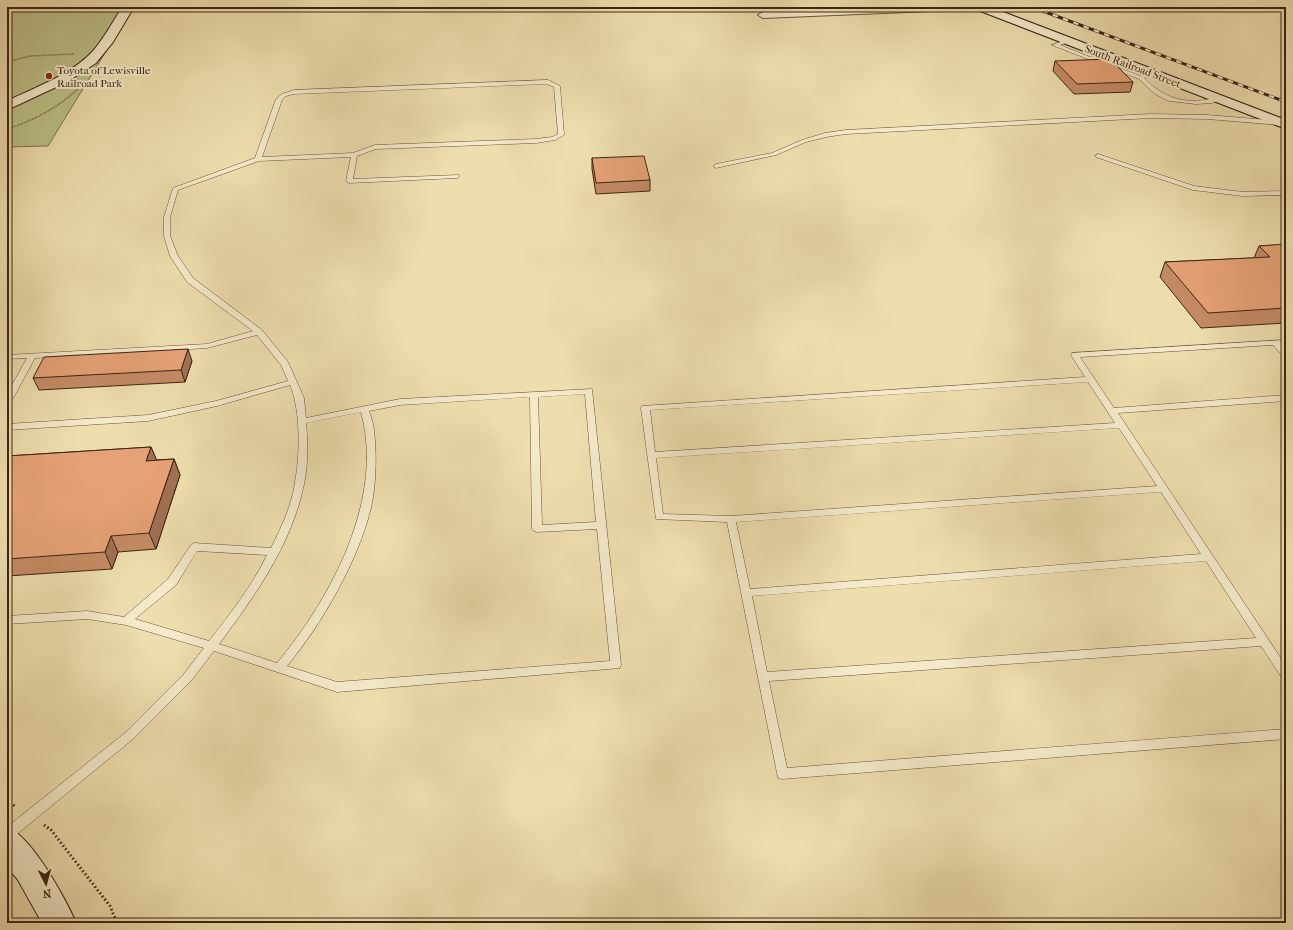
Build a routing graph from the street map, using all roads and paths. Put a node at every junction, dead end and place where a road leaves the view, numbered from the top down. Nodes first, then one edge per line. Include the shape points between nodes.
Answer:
1 (128, 7) edge
2 (956, 7) edge
3 (979, 7) edge
4 (763, 15) dead end
5 (1068, 41) junction
6 (74, 54) dead end
7 (1103, 55) junction
8 (1090, 59) junction
9 (7, 62) edge
10 (1147, 76) junction
11 (7, 106) edge
12 (1284, 124) edge
13 (354, 155) junction
14 (1098, 156) dead end
15 (258, 159) junction
16 (716, 166) dead end
17 (457, 176) dead end
18 (1286, 193) edge
19 (259, 332) junction
20 (1286, 342) edge
21 (1276, 343) junction
22 (1286, 354) edge
23 (32, 356) junction
24 (7, 357) edge
25 (1091, 379) junction
26 (293, 382) junction
27 (534, 395) junction
28 (1286, 398) edge
29 (7, 402) edge
30 (364, 409) junction
31 (1112, 411) junction
32 (302, 421) junction
33 (1121, 425) junction
34 (7, 427) edge
35 (651, 455) junction
36 (1163, 489) junction
37 (731, 520) junction
38 (601, 525) junction
39 (274, 552) junction
40 (1208, 557) junction
41 (747, 593) junction
42 (7, 620) edge
43 (126, 621) junction
44 (1264, 642) junction
45 (212, 646) junction
46 (278, 668) junction
47 (1286, 674) edge
48 (764, 677) junction
49 (1286, 734) edge
50 (51, 830) dead end
51 (7, 835) edge
52 (7, 843) edge
53 (60, 923) edge
54 (117, 923) edge

1 - 11 street via 91,60
2 - 4 street
3 - 5 street, South Railroad Street
5 - 7 street, South Railroad Street
5 - 8 lane via 1055,45
6 - 9 path via 30,56
7 - 8 lane
7 - 10 street, South Railroad Street
8 - 10 lane
10 - 12 street, South Railroad Street via 1219,99
12 - 16 lane via 1207,117 1151,116 846,132 804,141 774,154
13 - 15 lane
13 - 15 lane via 375,147 553,139 561,135 557,86 548,82 294,92 280,99
13 - 17 lane via 349,181
14 - 18 lane via 1193,188 1243,194
15 - 19 lane via 175,189 167,217 167,236 174,256 190,280
19 - 23 lane via 207,346
19 - 26 lane via 285,364
20 - 21 lane
21 - 22 lane
21 - 25 lane via 1075,355
23 - 24 lane
23 - 29 lane
25 - 31 lane
25 - 35 lane via 645,408
26 - 32 lane via 300,398
26 - 34 lane via 218,403 148,418
27 - 30 lane via 400,402
27 - 38 lane via 589,391
27 - 38 lane via 537,529
28 - 31 lane
30 - 32 lane
30 - 46 lane via 370,430 371,465 366,507 352,550 329,595 298,645
31 - 33 lane
32 - 39 lane via 300,483 288,523
33 - 35 lane
33 - 36 lane
35 - 37 lane via 659,517
36 - 37 lane
36 - 40 lane
37 - 41 lane
38 - 46 lane via 616,665 337,687
39 - 43 lane via 194,547 172,582
39 - 45 lane
40 - 41 lane
40 - 44 lane
41 - 48 lane
42 - 43 lane via 87,616
43 - 45 lane
44 - 47 lane
44 - 48 lane
45 - 46 lane
45 - 51 lane via 187,678 129,736
48 - 49 lane via 782,774
50 - 54 path via 110,906
52 - 53 street via 29,870

